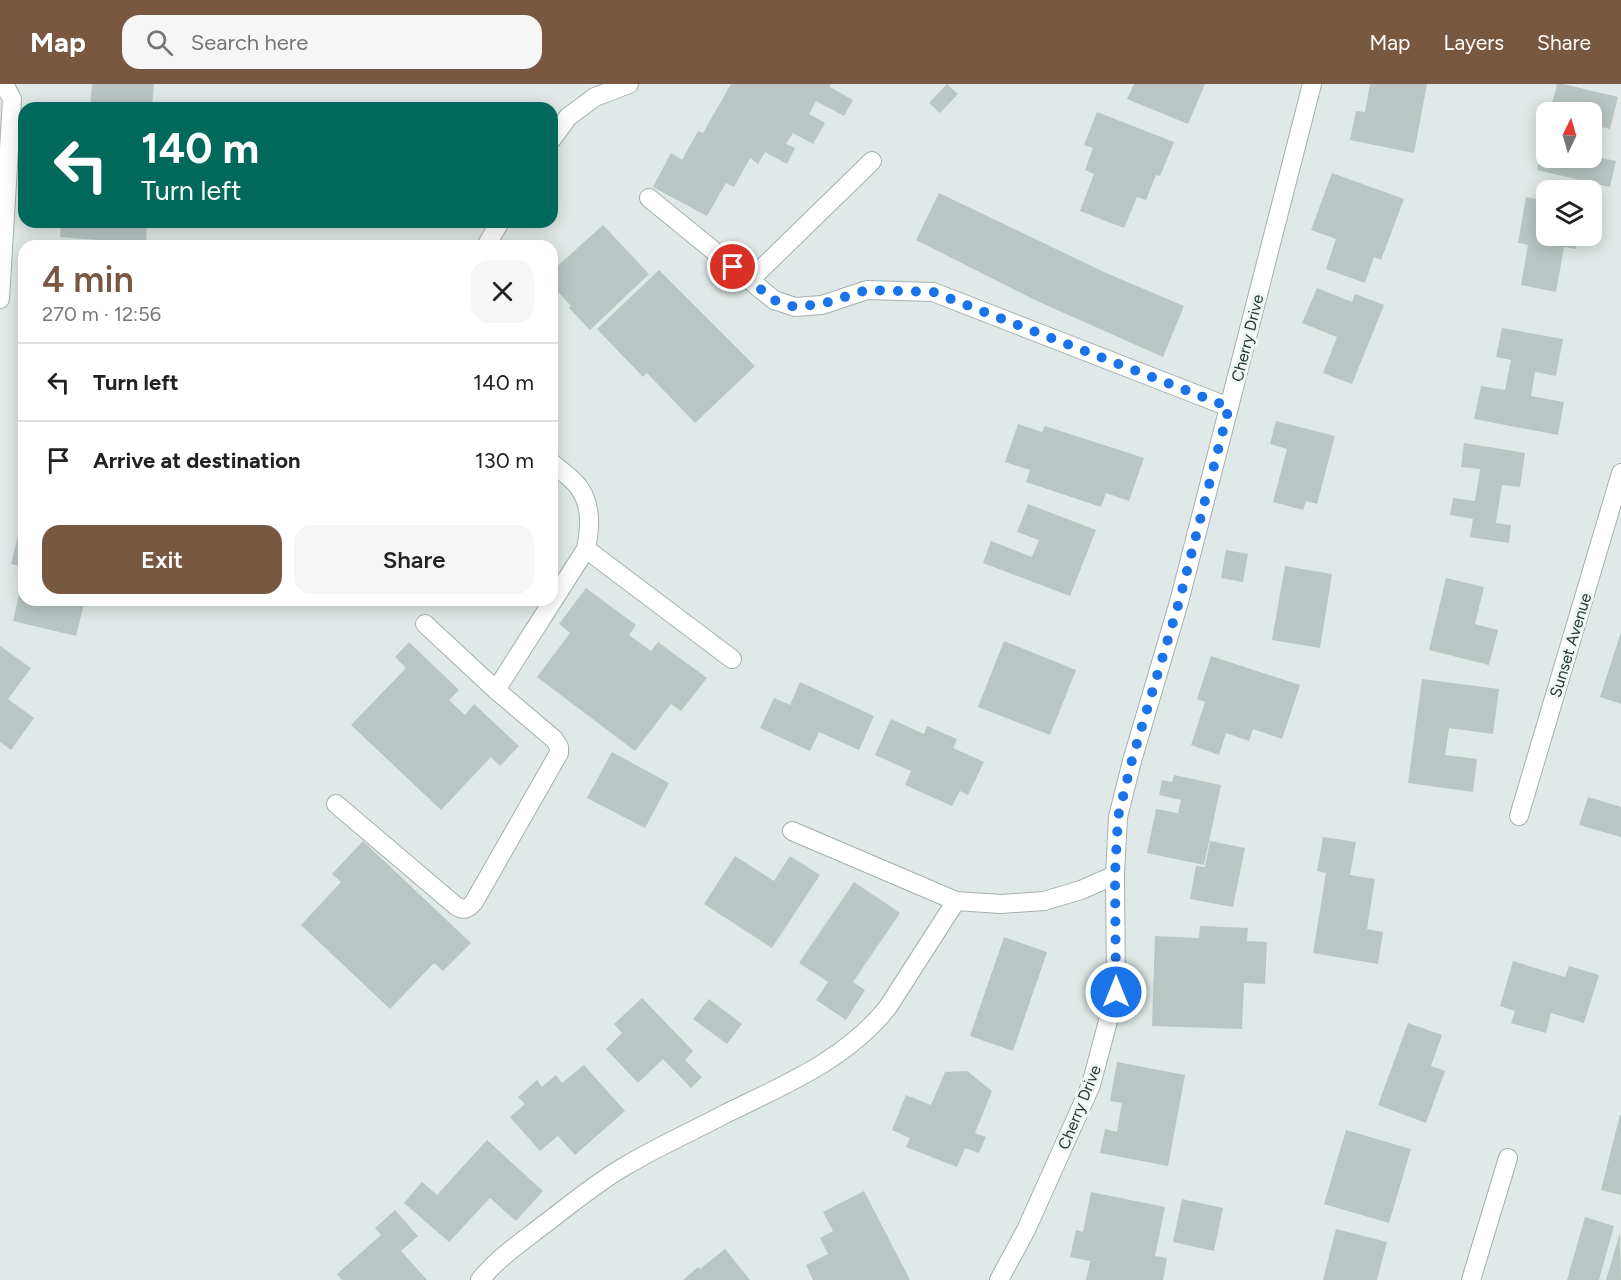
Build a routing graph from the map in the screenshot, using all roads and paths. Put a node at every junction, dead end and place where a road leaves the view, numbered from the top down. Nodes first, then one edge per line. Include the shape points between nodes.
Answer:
1 (4, 84) edge
2 (628, 84) edge
3 (1312, 84) edge
4 (558, 131) edge
5 (872, 161) dead end
6 (649, 198) dead end
7 (750, 280) junction
8 (0, 299) edge
9 (1229, 407) junction
10 (558, 468) edge
11 (1621, 473) edge
12 (586, 549) junction
13 (558, 593) edge
14 (550, 606) edge
15 (425, 624) dead end
16 (732, 659) dead end
17 (496, 690) junction
18 (336, 804) dead end
19 (1519, 816) dead end
20 (792, 831) dead end
21 (1115, 875) junction
22 (956, 901) junction
23 (1508, 1158) dead end
24 (480, 1280) edge
25 (999, 1280) edge
26 (1472, 1280) edge

1 - 8 street via 12,99
2 - 4 street via 595,97 568,117
3 - 9 street, Cherry Drive
5 - 7 street
6 - 7 street
7 - 9 street via 774,300 795,307 822,304 867,290 933,292
9 - 21 street, Cherry Drive via 1118,817
10 - 12 street via 580,487 587,503 590,528
11 - 19 street, Sunset Avenue
12 - 13 street
12 - 16 street
14 - 17 street
15 - 17 street
17 - 18 street via 554,739 559,753 469,908 456,906
20 - 22 street
21 - 22 street via 1044,902
21 - 25 street, Cherry Drive via 1116,992 1091,1086
22 - 24 street via 888,1007 860,1037 801,1077 627,1165 511,1250
23 - 26 street

